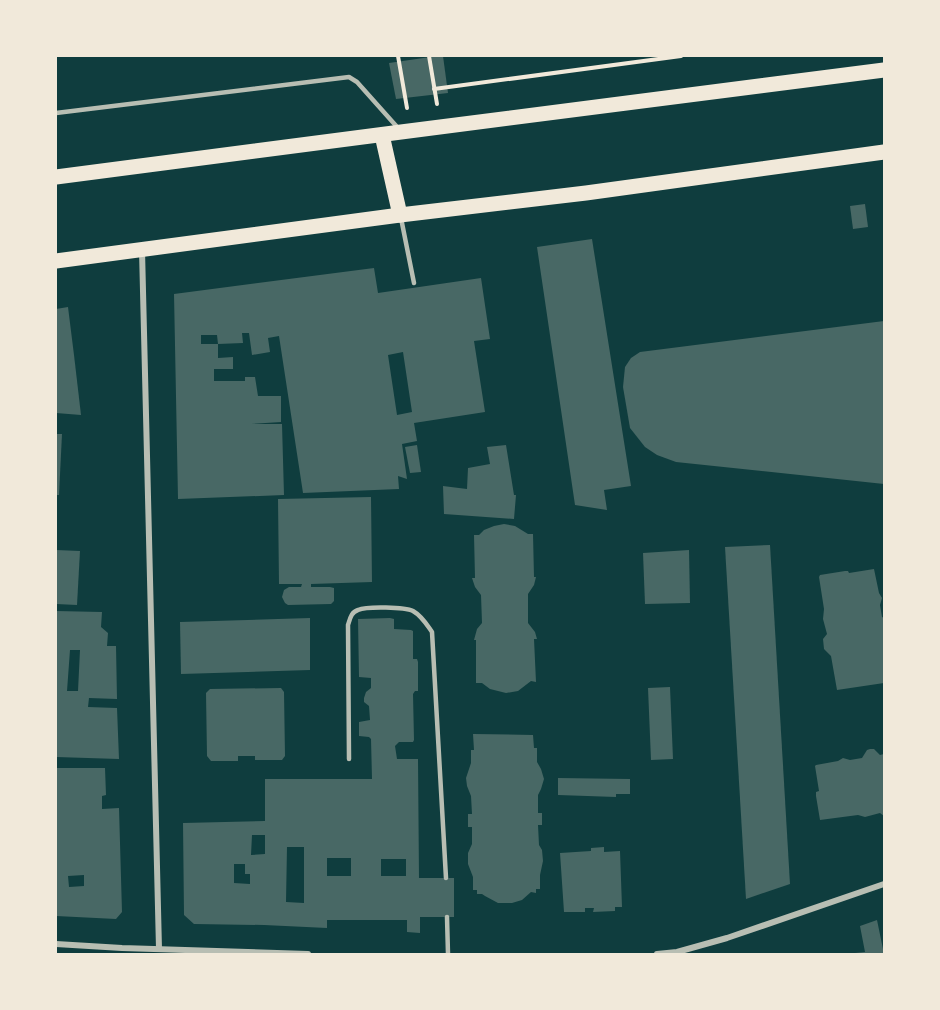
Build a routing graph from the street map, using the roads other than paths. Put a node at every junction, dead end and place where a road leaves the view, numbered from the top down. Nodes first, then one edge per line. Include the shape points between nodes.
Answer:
1 (885, 70) edge
2 (56, 113) edge
3 (401, 132) junction
4 (382, 135) junction
5 (885, 152) edge
6 (56, 177) edge
7 (400, 215) junction
8 (142, 250) junction
9 (56, 261) edge
10 (414, 283) dead end
11 (349, 759) dead end
12 (446, 878) dead end
13 (885, 884) edge
14 (447, 917) dead end
15 (56, 944) edge
16 (159, 949) junction
17 (308, 954) edge
18 (448, 954) edge
19 (657, 954) edge

1 - 3 main road
2 - 3 lane via 345,77 357,82
3 - 4 main road
4 - 6 main road
4 - 7 main road
5 - 7 main road
7 - 8 main road
7 - 10 lane
8 - 9 main road
8 - 16 street
11 - 12 lane via 351,616 358,610 387,607 412,610 432,632
13 - 19 street via 728,938
14 - 18 lane
15 - 16 street
16 - 17 street

